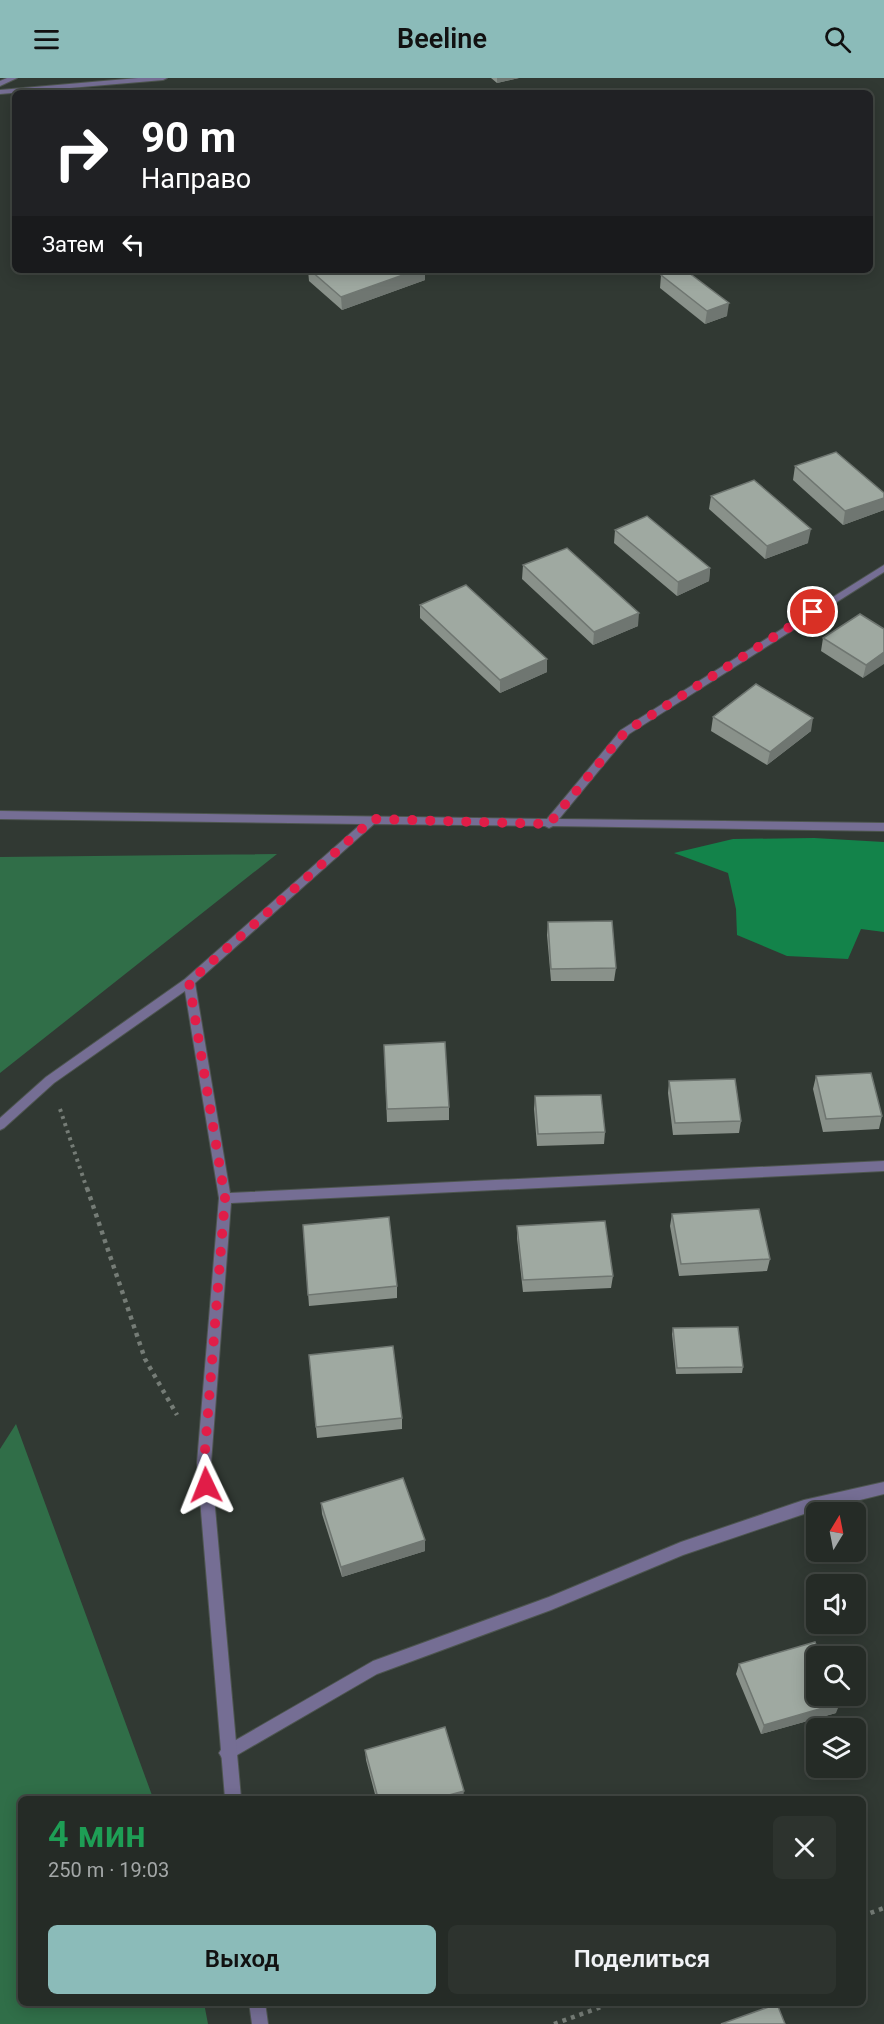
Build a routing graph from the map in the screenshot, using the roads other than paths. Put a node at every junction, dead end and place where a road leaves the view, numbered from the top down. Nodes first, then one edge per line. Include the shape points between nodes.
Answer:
1 (14, 78) edge
2 (164, 78) edge
3 (147, 79) edge
4 (0, 84) edge
5 (23, 90) edge
6 (884, 568) edge
7 (0, 815) edge
8 (373, 819) junction
9 (549, 824) junction
10 (884, 827) edge
11 (189, 982) junction
12 (0, 1125) edge
13 (884, 1166) edge
14 (225, 1198) junction
15 (884, 1488) edge
16 (227, 1753) junction
17 (233, 1796) edge
18 (258, 2006) edge
19 (260, 2024) edge

1 - 4 street
2 - 3 street
3 - 5 street
6 - 9 street via 625,732
7 - 8 street
8 - 9 street
8 - 11 street
9 - 10 street
11 - 12 street via 50,1080
11 - 14 street
13 - 14 street
14 - 16 street via 204,1463
15 - 16 street via 804,1507 681,1549 551,1603 373,1668
16 - 17 street
18 - 19 street

